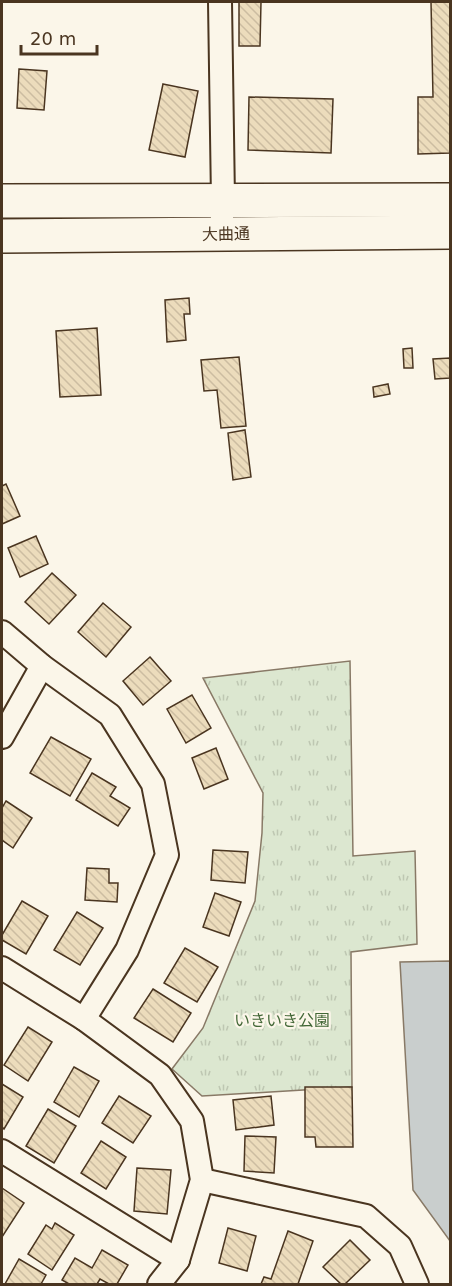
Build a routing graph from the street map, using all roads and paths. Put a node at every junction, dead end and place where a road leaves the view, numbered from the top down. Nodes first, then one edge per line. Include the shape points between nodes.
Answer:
1 (220, 2) edge
2 (223, 200) junction
3 (450, 200) edge
4 (2, 201) edge
5 (450, 232) edge
6 (222, 234) junction
7 (2, 236) edge
8 (2, 632) edge
9 (42, 666) junction
10 (2, 737) edge
11 (2, 968) edge
12 (84, 1019) junction
13 (2, 1151) edge
14 (202, 1180) junction
15 (178, 1260) junction
16 (159, 1284) edge
17 (417, 1284) edge

1 - 2 street
2 - 3 street, 大曲通
2 - 4 street, 大曲通
2 - 6 street
5 - 6 street, 大曲通
6 - 7 street, 大曲通
8 - 9 street
9 - 10 street
9 - 12 street via 110,715 153,784 168,855 127,950
11 - 12 street
12 - 14 street via 160,1075 192,1121
13 - 15 street
14 - 15 street
14 - 17 street via 366,1216 400,1246
15 - 16 street

